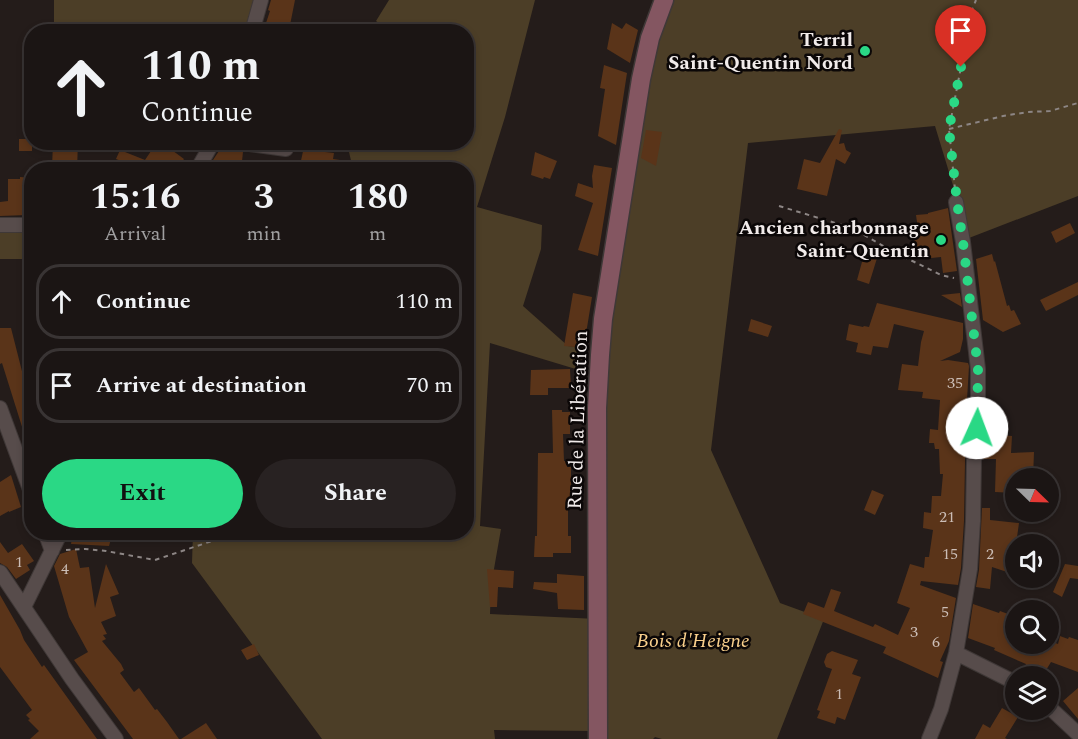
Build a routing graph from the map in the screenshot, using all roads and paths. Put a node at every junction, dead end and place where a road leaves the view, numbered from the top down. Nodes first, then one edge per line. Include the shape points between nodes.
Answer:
1 (261, 0) edge
2 (664, 0) edge
3 (976, 0) edge
4 (254, 24) edge
5 (1078, 103) edge
6 (949, 129) junction
7 (957, 202) joint
8 (779, 206) dead end
9 (0, 225) edge
10 (24, 225) edge
11 (968, 281) junction
12 (0, 408) edge
13 (24, 473) edge
14 (48, 540) edge
15 (57, 540) edge
16 (216, 540) edge
17 (52, 550) junction
18 (0, 572) edge
19 (24, 607) junction
20 (956, 653) junction
21 (1005, 678) edge
22 (1059, 716) edge
23 (1078, 734) edge
24 (116, 739) edge
25 (598, 739) edge
26 (929, 739) edge

1 - 4 street
2 - 25 street, Rue de la Libération via 641,79 603,319 597,408
3 - 6 path via 967,22
5 - 6 path
6 - 7 path
7 - 11 street
8 - 11 path via 852,228 941,275
9 - 10 street
11 - 20 street via 978,369 978,412 970,569
12 - 13 street
14 - 17 street
15 - 17 street
16 - 17 path via 154,560 106,551
17 - 19 street
18 - 19 street
19 - 24 street
20 - 21 street
20 - 26 street
22 - 23 street

